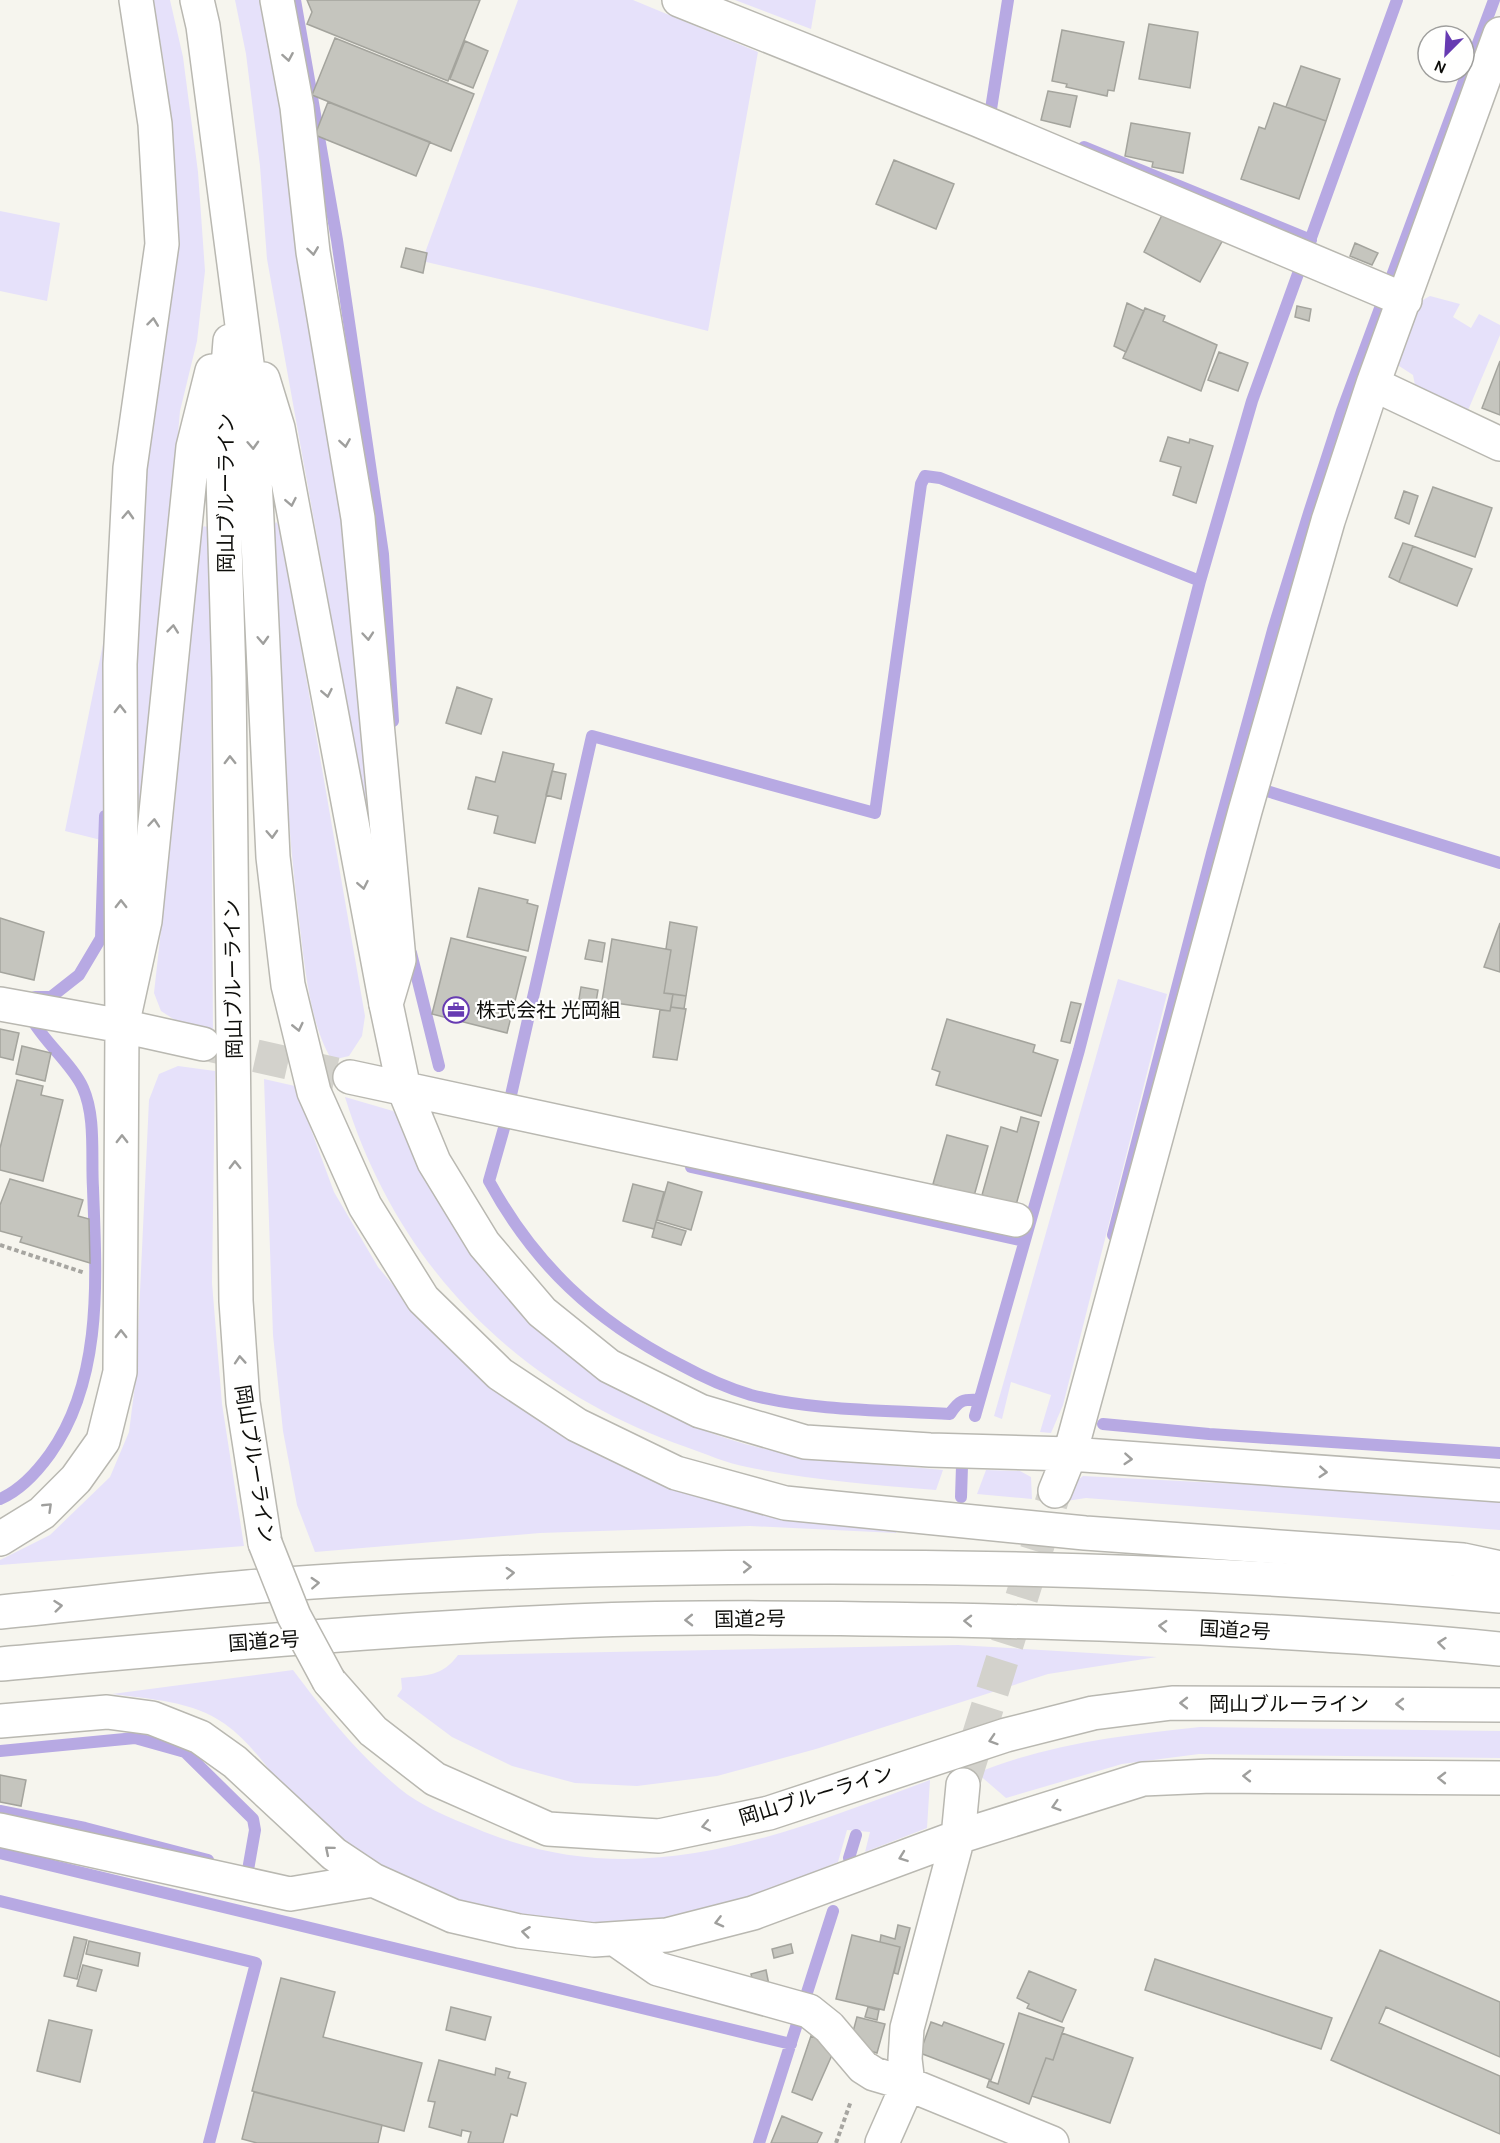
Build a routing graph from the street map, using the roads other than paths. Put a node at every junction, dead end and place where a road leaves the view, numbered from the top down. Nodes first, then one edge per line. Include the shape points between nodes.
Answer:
1 (136, 0) edge
2 (197, 0) edge
3 (277, 0) edge
4 (679, 0) edge
5 (1500, 34) edge
6 (235, 283) junction
7 (1395, 295) junction
8 (1373, 384) junction
9 (1500, 444) edge
10 (0, 1004) edge
11 (386, 1004) junction
12 (122, 1026) junction
13 (203, 1044) tunnel mouth
14 (350, 1077) tunnel mouth
15 (404, 1089) junction
16 (1016, 1220) dead end
17 (1070, 1454) junction
18 (1500, 1485) edge
19 (1055, 1491) tunnel mouth
20 (0, 1539) edge
21 (1500, 1568) edge
22 (1500, 1596) edge
23 (0, 1612) edge
24 (1500, 1649) edge
25 (0, 1665) edge
26 (1500, 1705) edge
27 (0, 1721) edge
28 (1500, 1778) edge
29 (963, 1785) tunnel mouth
30 (0, 1830) edge
31 (958, 1837) junction
32 (373, 1880) junction
33 (615, 1939) junction
34 (908, 2084) junction
35 (882, 2143) edge
36 (1052, 2143) edge

12 -> 1 main road via 120,664 130,468 162,244 156,124
2 - 6 main road, 岡山ブルーライン
3 -> 11 main road via 297,107 313,252 358,518 399,960
4 - 7 main road
5 - 7 main road
6 -> 11 main road via 278,428
12 -> 6 main road via 145,921 193,447
6 -> 21 main road, 岡山ブルーライン via 251,394 273,856 288,985 314,1092 365,1206 423,1299 500,1374 578,1425 676,1473 785,1503 1085,1533 1463,1560
26 -> 6 main road, 岡山ブルーライン, bridge via 1172,1703 1093,1713 1006,1735 769,1813 659,1836 548,1829 435,1779 373,1731 329,1681 294,1616 265,1543 243,1402 236,1301 229,678 222,443
7 - 8 main road
8 - 9 main road
8 - 17 main road via 1283,674
10 - 12 main road
11 - 15 main road
12 - 13 main road
20 -> 12 main road via 42,1513 76,1479 103,1441 120,1372
14 - 15 main road
15 - 16 main road
15 - 17 main road via 434,1162 484,1244 542,1312 609,1366 700,1411 805,1442
17 -> 18 main road
17 - 19 main road
23 -> 22 main road via 250,1587 560,1570 818,1566 1116,1571
24 -> 25 main road, 国道2号 via 1411,1640 1120,1624 811,1618 573,1621 262,1641
32 -> 27 main road via 334,1854 235,1762 200,1737 152,1718 107,1712
28 -> 31 main road via 1143,1779
29 - 31 main road
30 - 32 main road via 290,1894
31 -> 33 main road via 753,1913 666,1935
31 - 34 main road via 907,2028
33 -> 32 main road via 519,1931 453,1916
33 - 34 main road via 657,1969 801,2008 829,2027 863,2067
34 - 35 main road
34 - 36 main road

